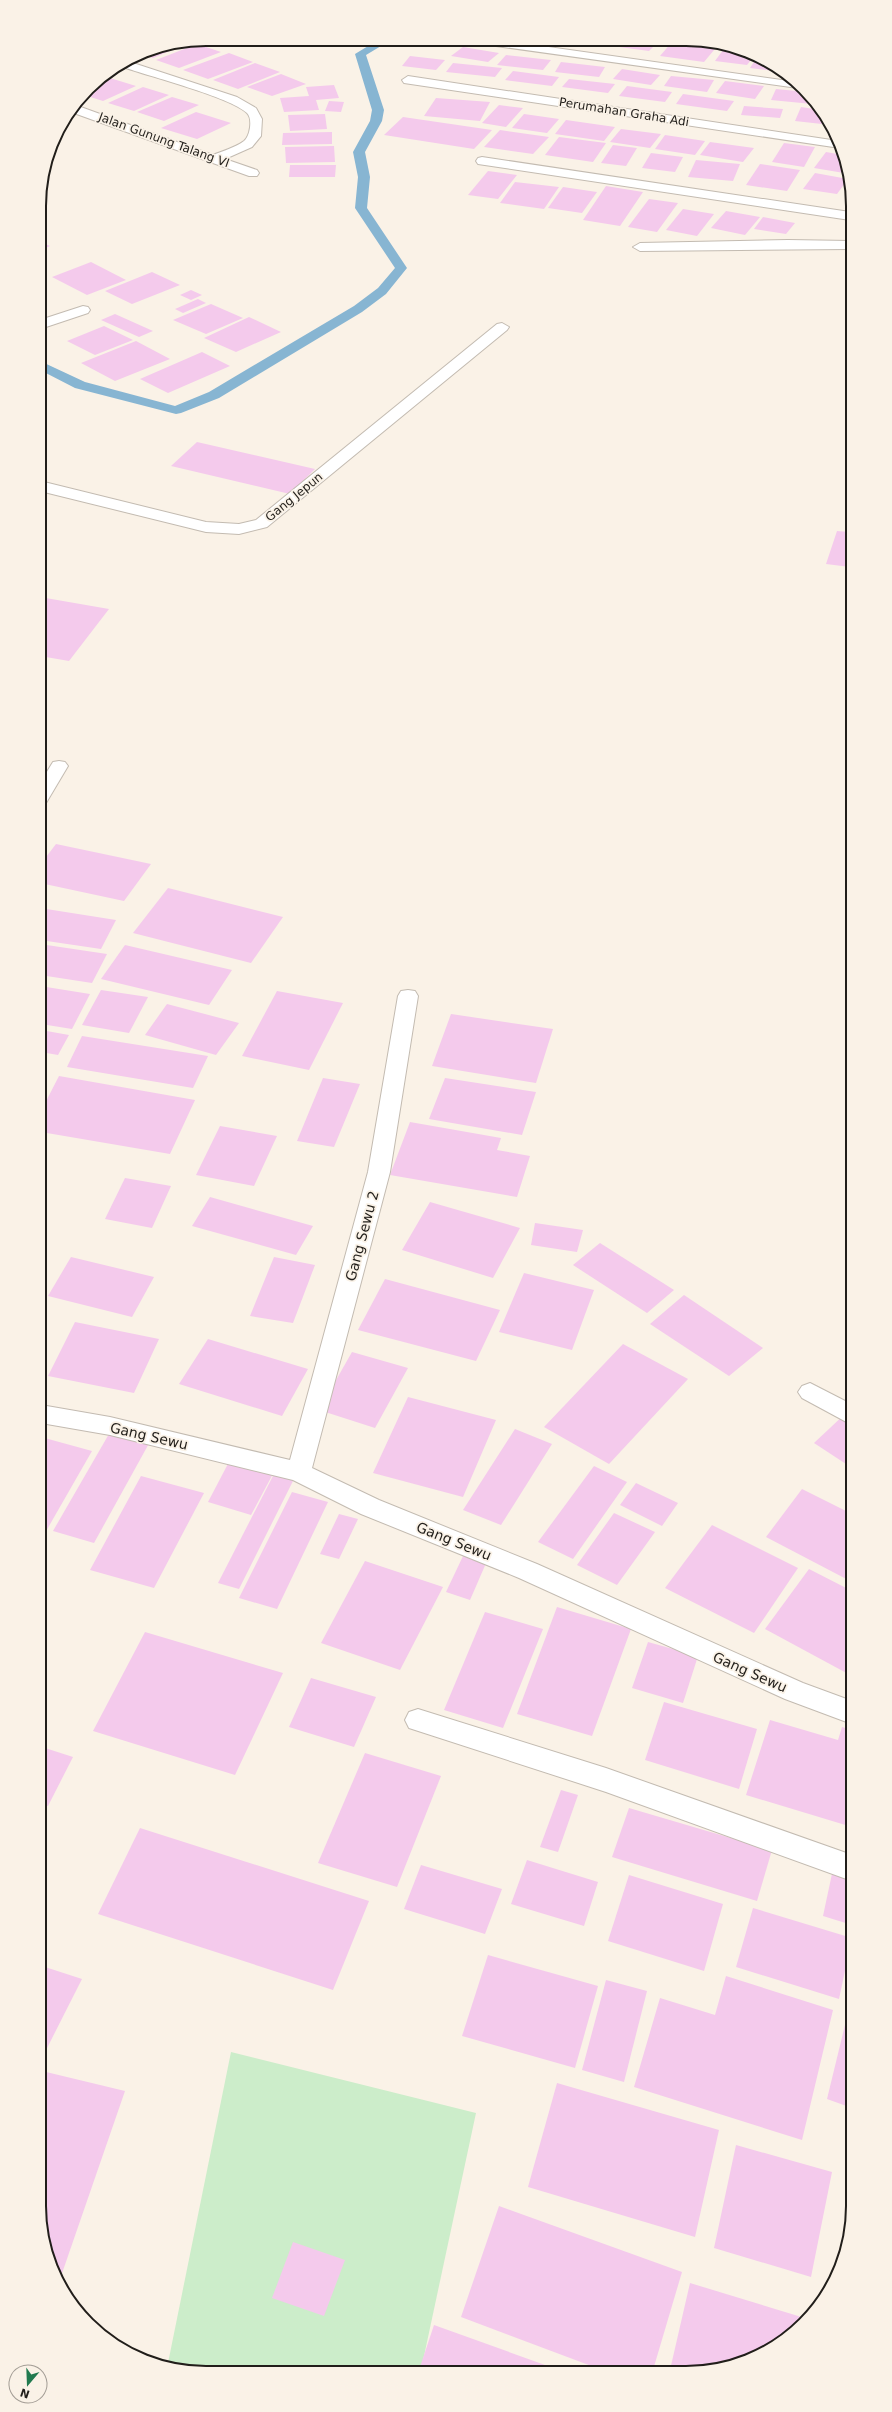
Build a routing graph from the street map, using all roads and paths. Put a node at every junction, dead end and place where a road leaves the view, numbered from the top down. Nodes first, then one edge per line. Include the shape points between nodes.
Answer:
1 (517, 46) edge
2 (129, 65) edge
3 (408, 80) dead end
4 (789, 84) edge
5 (79, 110) edge
6 (834, 144) edge
7 (216, 158) junction
8 (482, 161) dead end
9 (253, 173) dead end
10 (846, 215) edge
11 (846, 245) edge
12 (640, 247) dead end
13 (83, 310) dead end
14 (46, 323) edge
15 (502, 327) dead end
16 (46, 487) edge
17 (59, 766) dead end
18 (46, 789) edge
19 (408, 996) dead end
20 (810, 1392) dead end
21 (846, 1413) edge
22 (46, 1415) edge
23 (299, 1472) junction
24 (846, 1711) edge
25 (418, 1720) dead end
26 (846, 1866) edge

1 - 4 street
2 - 7 street via 233,100 252,111 256,119 255,136 248,144
3 - 6 street, Perumahan Graha Adi
5 - 7 street, Jalan Gunung Talang VI
7 - 9 street, Jalan Gunung Talang VI
8 - 10 street
11 - 12 street
13 - 14 street
15 - 16 street, Gang Jepun via 261,524 239,529 206,527
17 - 18 street
19 - 23 street, Gang Sewu 2 via 379,1172
20 - 21 street
22 - 23 street, Gang Sewu via 124,1430
23 - 24 street, Gang Sewu via 370,1507 528,1570 794,1691
25 - 26 street via 606,1780

